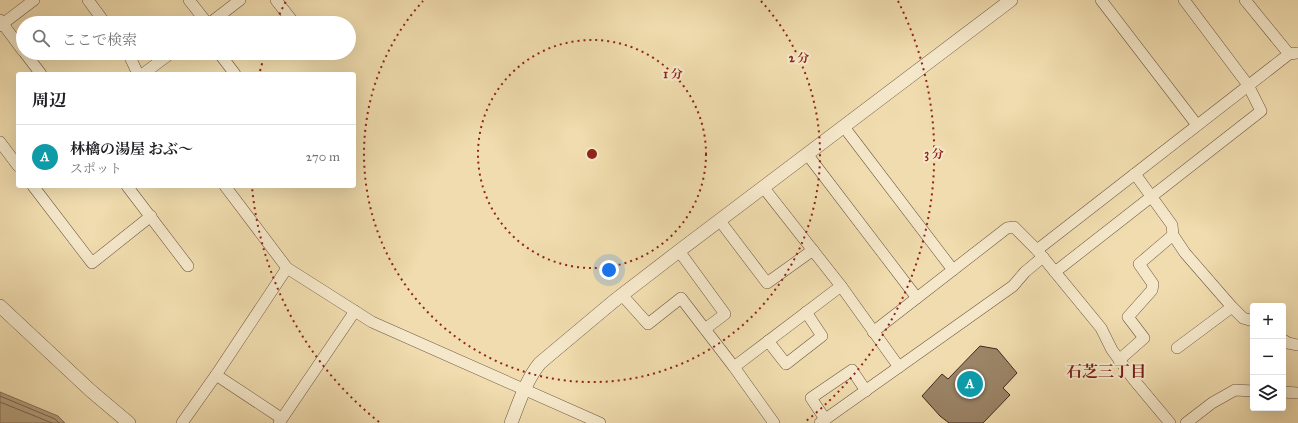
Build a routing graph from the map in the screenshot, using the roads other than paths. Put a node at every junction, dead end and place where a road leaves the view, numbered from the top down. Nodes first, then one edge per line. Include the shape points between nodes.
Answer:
1 (34, 0) edge
2 (88, 0) edge
3 (189, 0) edge
4 (240, 0) edge
5 (276, 0) edge
6 (1012, 0) edge
7 (1101, 0) edge
8 (1184, 0) edge
9 (1245, 0) edge
10 (101, 16) edge
11 (202, 16) edge
12 (219, 16) edge
13 (289, 16) edge
14 (1, 23) edge
15 (16, 42) edge
16 (1294, 54) edge
17 (30, 60) edge
18 (131, 60) edge
19 (162, 60) edge
20 (224, 60) edge
21 (39, 72) edge
22 (137, 72) edge
23 (146, 72) edge
24 (233, 72) edge
25 (1248, 85) junction
26 (1197, 125) junction
27 (844, 127) junction
28 (0, 142) edge
29 (807, 154) junction
30 (16, 163) edge
31 (1135, 174) junction
32 (35, 188) edge
33 (129, 188) edge
34 (227, 188) edge
35 (764, 188) junction
36 (1151, 197) junction
37 (151, 216) junction
38 (720, 221) junction
39 (1173, 235) junction
40 (813, 250) junction
41 (679, 251) junction
42 (1040, 254) junction
43 (188, 266) dead end
44 (287, 268) junction
45 (953, 270) junction
46 (1054, 272) junction
47 (841, 286) junction
48 (622, 295) junction
49 (917, 298) junction
50 (0, 306) edge
51 (1232, 307) junction
52 (355, 311) junction
53 (806, 312) junction
54 (1250, 320) edge
55 (705, 329) junction
56 (874, 332) junction
57 (768, 341) junction
58 (1286, 342) edge
59 (1298, 345) edge
60 (1177, 348) dead end
61 (1119, 360) junction
62 (899, 366) junction
63 (734, 367) junction
64 (216, 375) junction
65 (524, 390) junction
66 (866, 390) junction
67 (1250, 391) edge
68 (1286, 392) edge
69 (1298, 392) edge
70 (280, 420) edge
71 (822, 421) edge
72 (129, 423) edge
73 (182, 423) edge
74 (511, 423) edge
75 (600, 423) edge
76 (774, 423) edge
77 (1170, 423) edge
78 (1186, 423) edge

1 - 14 street
2 - 10 street
3 - 11 street
4 - 12 street
5 - 13 street
6 - 27 street
7 - 26 street
8 - 25 street
9 - 16 street
14 - 15 street
16 - 25 street
17 - 21 street
18 - 22 street
19 - 23 street
20 - 24 street
25 - 26 street
25 - 36 street via 1261,112
26 - 31 street
27 - 29 street
27 - 45 street
28 - 30 street
29 - 35 street
29 - 49 street
31 - 36 street
31 - 42 street
32 - 37 street via 92,263
33 - 37 street
34 - 44 street
35 - 38 street
35 - 40 street
36 - 39 street via 1172,224
36 - 46 street
37 - 43 street
38 - 40 street via 767,283
38 - 41 street
39 - 51 street via 1185,253
39 - 61 street via 1139,264 1153,284 1152,290 1128,317 1144,338
40 - 47 street
41 - 48 street
41 - 55 street via 725,314
42 - 45 street via 1014,227 1007,228
42 - 46 street
42 - 62 street via 1013,286
44 - 52 street
44 - 64 street
45 - 49 street
46 - 61 street via 1101,328
47 - 53 street
47 - 56 street
48 - 55 street via 648,324 682,298
48 - 65 street via 540,363
49 - 56 street
50 - 72 street via 90,391
51 - 54 street via 1243,318
51 - 60 street
52 - 65 street via 372,322
52 - 70 street
53 - 57 street
53 - 57 street via 822,336 786,364
55 - 63 street
56 - 62 street
57 - 63 street
58 - 59 street
61 - 77 street
62 - 66 street
63 - 76 street
64 - 70 street
64 - 73 street
65 - 74 street
65 - 75 street
66 - 71 street
66 - 71 street via 852,370 811,398
67 - 78 street via 1235,390 1212,403
68 - 69 street

